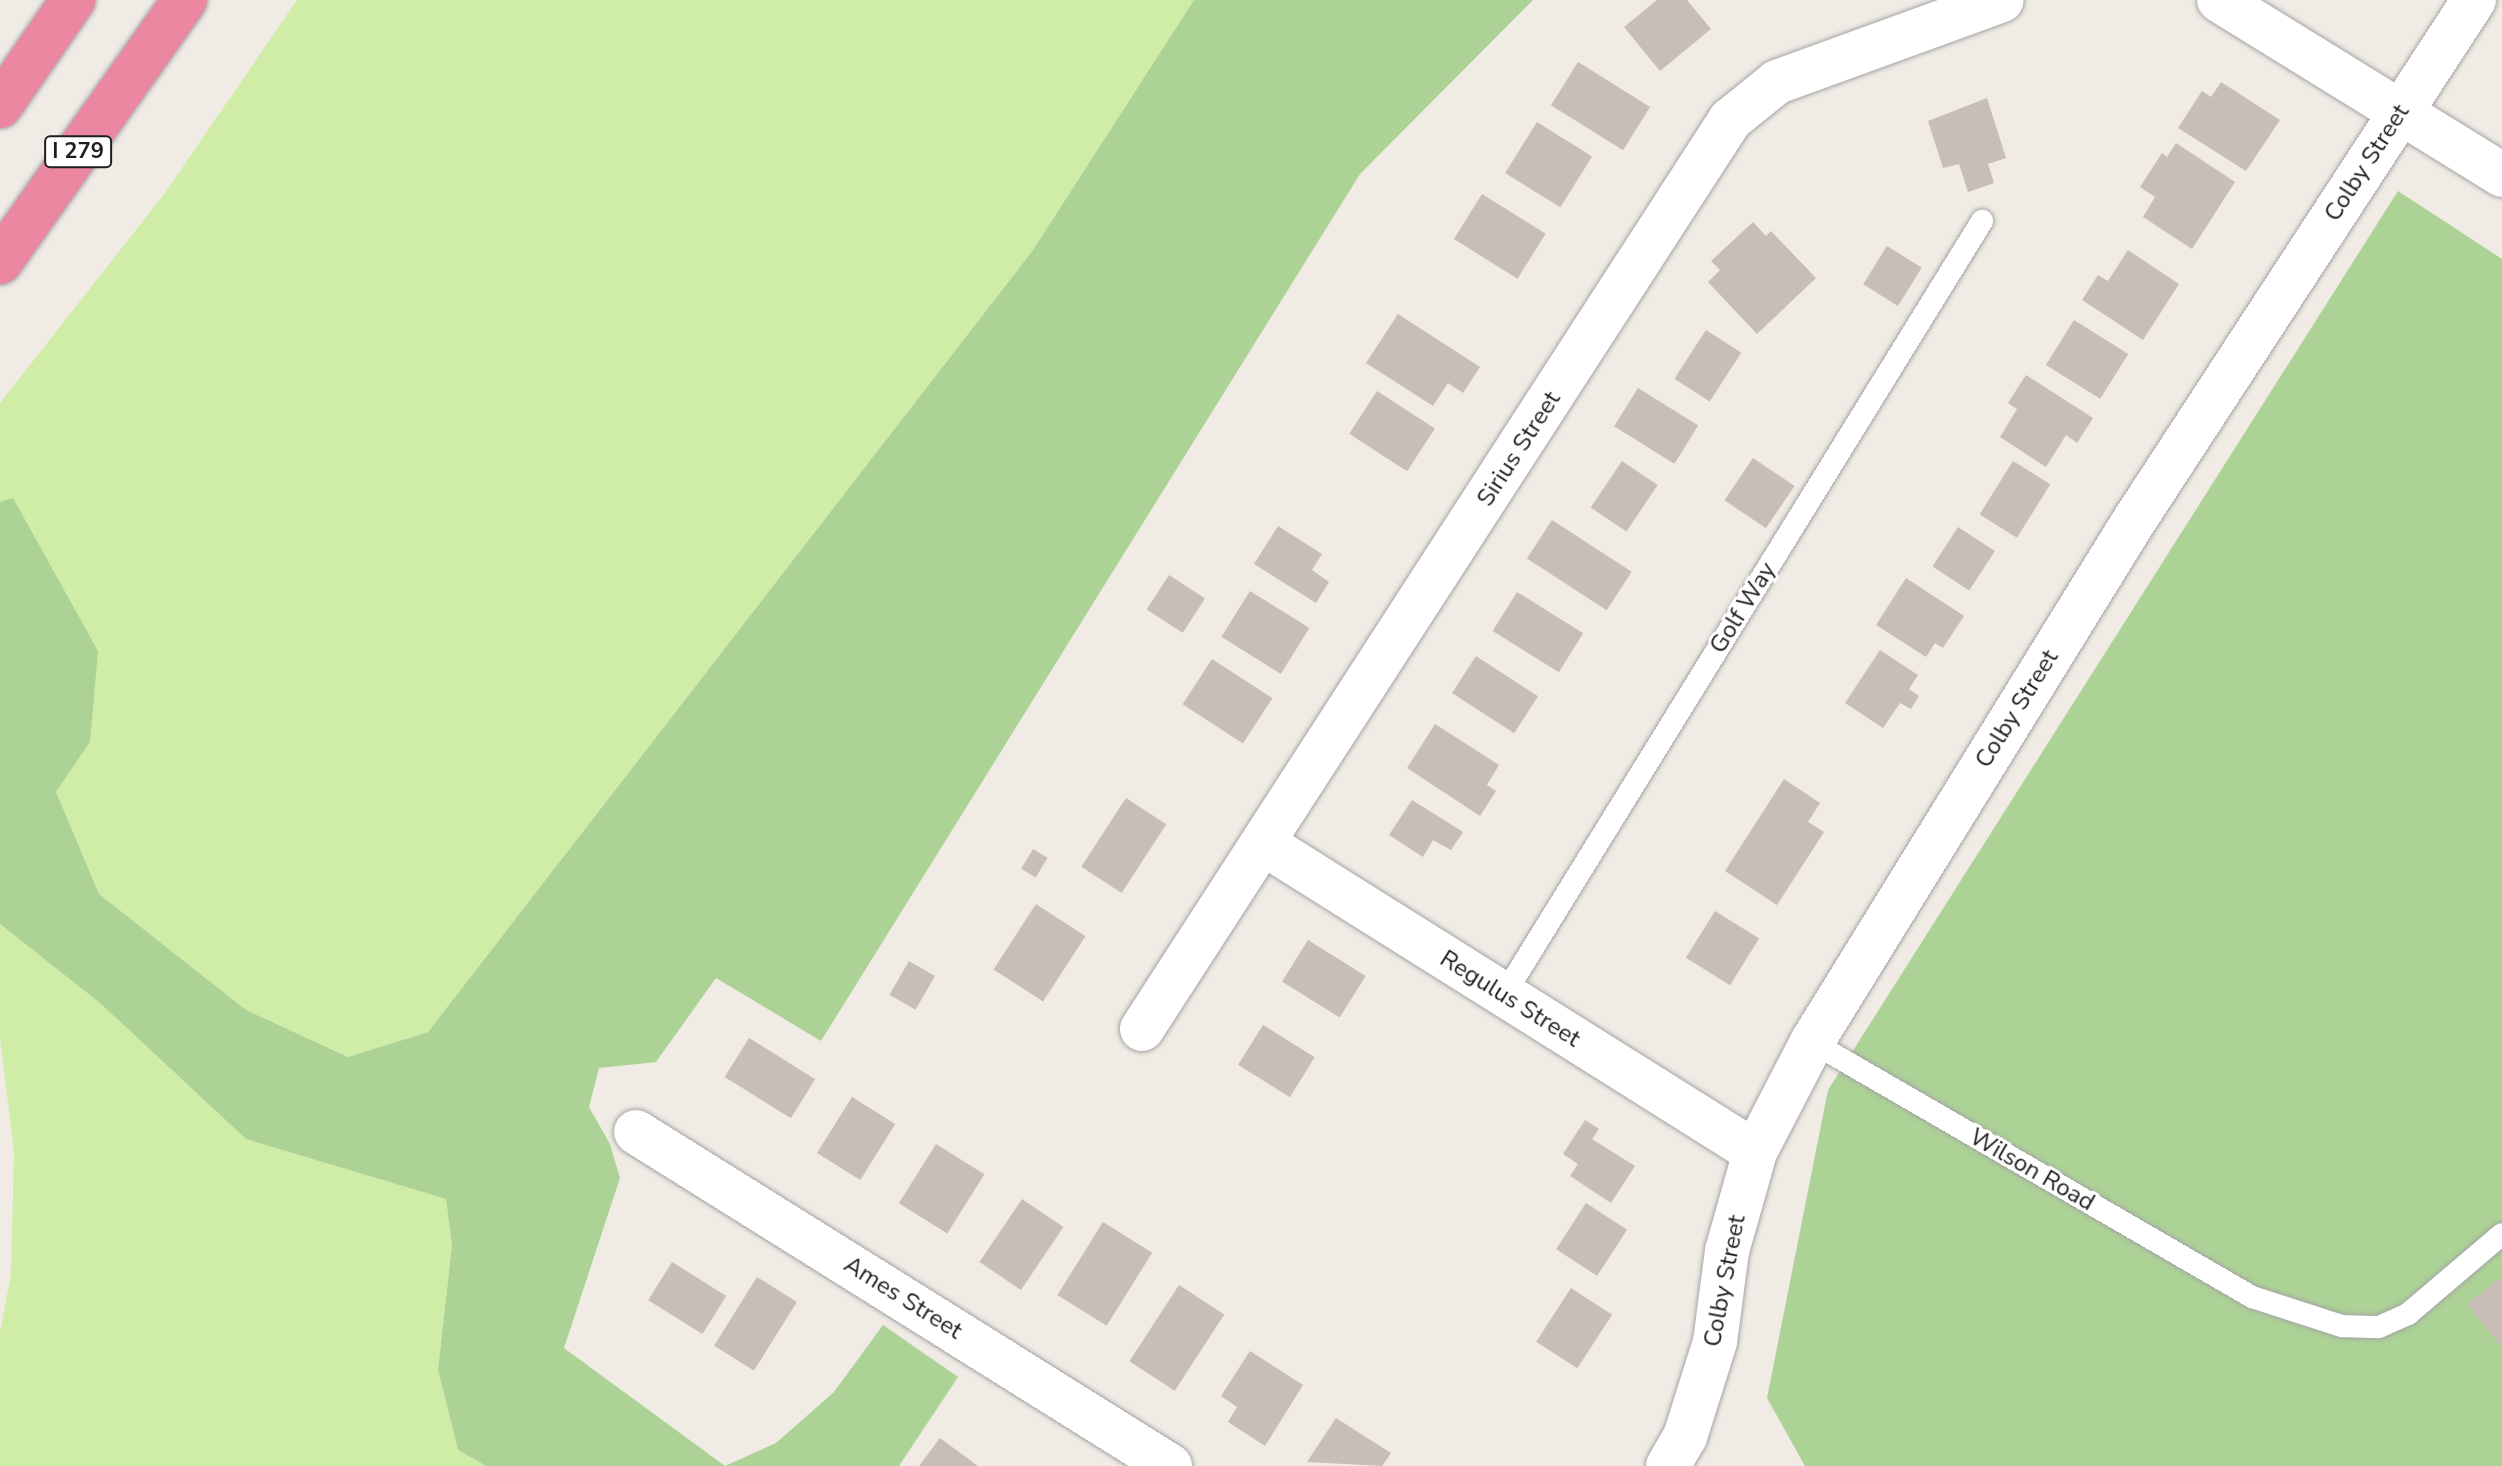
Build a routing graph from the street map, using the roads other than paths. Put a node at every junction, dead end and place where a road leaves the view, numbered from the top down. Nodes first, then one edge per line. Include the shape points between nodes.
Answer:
1 (73, 0) edge
2 (185, 0) edge
3 (2002, 0) edge
4 (2219, 0) edge
5 (2474, 0) edge
6 (0, 106) edge
7 (2402, 111) junction
8 (2502, 175) edge
9 (1982, 221) dead end
10 (0, 262) edge
11 (1266, 845) junction
12 (1504, 995) junction
13 (1142, 1029) dead end
14 (1812, 1042) junction
15 (636, 1132) dead end
16 (1755, 1152) junction
17 (2502, 1234) edge
18 (1170, 1466) edge
19 (1668, 1466) edge

1 - 6 highway
2 - 10 highway, I 279
3 - 11 street, Sirius Street via 1777,82 1730,120
4 - 7 street
5 - 7 street, Colby Street
7 - 8 street
7 - 14 street, Colby Street via 2132,524
9 - 12 lane, Golf Way
11 - 12 street, Regulus Street
11 - 13 street, Sirius Street
12 - 16 street, Regulus Street
14 - 16 street, Colby Street
14 - 17 lane, Wilson Road via 2252,1297 2342,1326 2379,1327 2408,1314
15 - 18 street, Ames Street
16 - 19 street, Colby Street via 1727,1251 1715,1342 1685,1437

